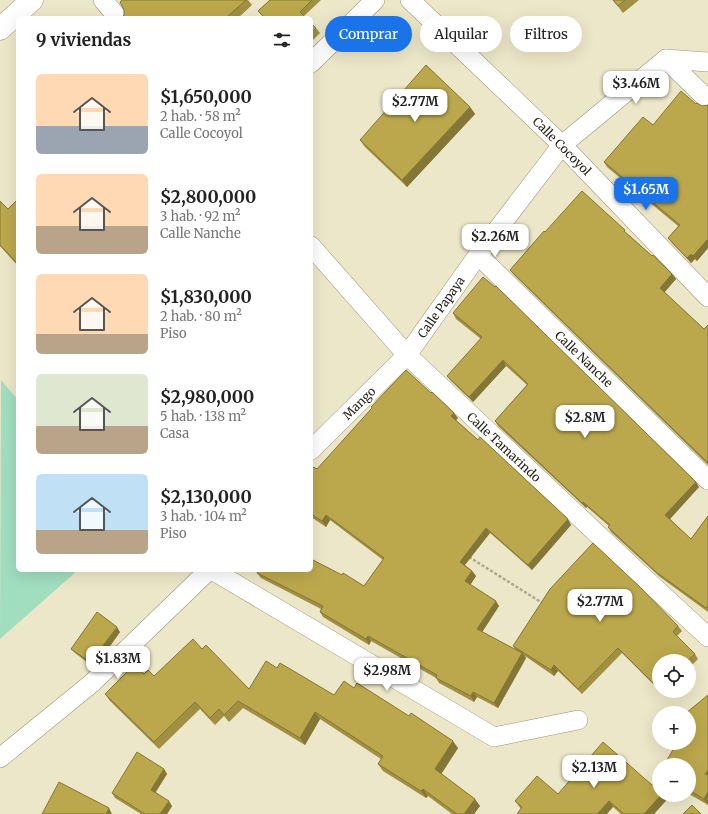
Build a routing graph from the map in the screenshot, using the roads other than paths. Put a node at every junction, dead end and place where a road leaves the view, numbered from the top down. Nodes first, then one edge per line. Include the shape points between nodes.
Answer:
1 (32, 0) edge
2 (103, 0) edge
3 (375, 0) edge
4 (410, 0) edge
5 (116, 16) edge
6 (2, 24) edge
7 (666, 59) junction
8 (313, 61) edge
9 (708, 62) edge
10 (708, 100) edge
11 (562, 145) junction
12 (313, 248) edge
13 (478, 255) junction
14 (708, 298) edge
15 (407, 355) junction
16 (313, 448) edge
17 (708, 480) edge
18 (208, 572) edge
19 (213, 572) edge
20 (708, 637) edge
21 (578, 720) dead end
22 (0, 758) edge

1 - 6 main road
2 - 5 street
3 - 8 street
4 - 11 street, Calle Cocoyol
7 - 9 street
7 - 10 street
7 - 11 street, Calle Papaya
11 - 13 street, Calle Papaya
11 - 14 street, Calle Cocoyol
12 - 15 street, Calle Tamarindo
13 - 15 street, Calle Papaya
13 - 17 street, Calle Nanche
15 - 16 street, Mango
15 - 20 street, Calle Tamarindo
18 - 22 street via 92,683
19 - 21 street via 494,737

